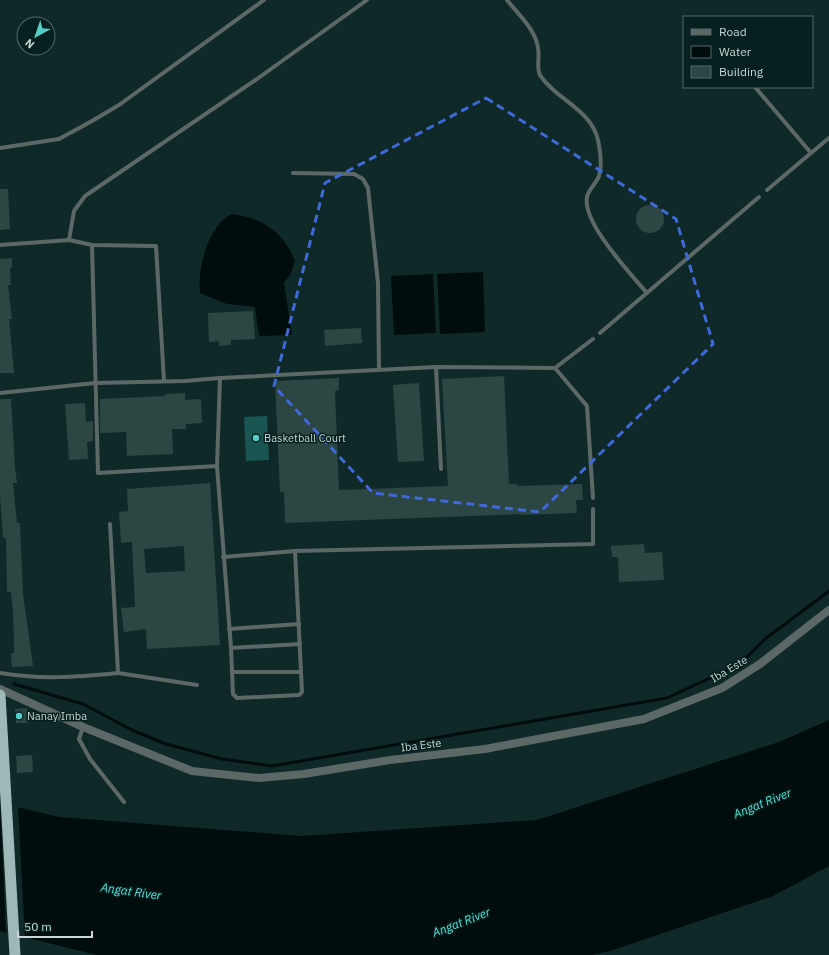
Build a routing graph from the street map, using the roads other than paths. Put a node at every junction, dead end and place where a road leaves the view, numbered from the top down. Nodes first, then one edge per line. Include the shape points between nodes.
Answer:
1 (264, 0) edge
2 (367, 0) edge
3 (507, 0) edge
4 (756, 88) edge
5 (829, 138) edge
6 (0, 148) edge
7 (811, 153) junction
8 (293, 173) dead end
9 (767, 190) dead end
10 (759, 197) dead end
11 (69, 240) junction
12 (0, 245) edge
13 (92, 245) junction
14 (647, 293) junction
15 (600, 333) dead end
16 (593, 339) dead end
17 (436, 367) junction
18 (555, 368) junction
19 (379, 370) junction
20 (220, 378) junction
21 (164, 381) junction
22 (95, 383) junction
23 (0, 393) edge
24 (218, 466) junction
25 (441, 469) dead end
26 (593, 498) dead end
27 (593, 509) dead end
28 (110, 524) dead end
29 (295, 551) junction
30 (223, 558) junction
31 (829, 610) edge
32 (299, 624) junction
33 (229, 629) junction
34 (300, 644) junction
35 (231, 648) junction
36 (232, 672) junction
37 (301, 672) junction
38 (0, 673) edge
39 (118, 673) junction
40 (197, 684) dead end
41 (0, 689) edge
42 (0, 695) edge
43 (84, 727) junction
44 (124, 802) dead end
45 (15, 955) edge

1 - 6 lane via 119,105 92,121 59,139
2 - 11 lane via 257,79 85,196 74,211
3 - 14 lane via 534,34 538,47 540,74 550,86 576,106 598,139 599,176 587,196 587,204 596,230
4 - 7 lane
5 - 7 lane
7 - 9 lane
8 - 19 lane via 354,174 363,179 368,188 378,283
10 - 14 lane
11 - 12 lane
11 - 13 lane
13 - 21 lane via 156,246
13 - 22 lane
14 - 15 lane
16 - 18 lane
17 - 18 lane
17 - 19 lane
17 - 25 lane
18 - 26 lane via 587,406
19 - 20 lane
20 - 21 lane
20 - 24 lane
21 - 22 lane
22 - 23 lane
22 - 24 lane via 98,473
24 - 30 lane
27 - 29 lane via 593,544
28 - 39 lane
29 - 30 lane
29 - 32 lane
30 - 33 lane
31 - 43 street, Iba Este via 760,664 722,688 644,719 485,748 259,778 192,771
32 - 33 lane
32 - 34 lane
33 - 35 lane
34 - 35 lane
34 - 37 lane
35 - 36 lane
36 - 37 lane
36 - 37 lane via 233,694 237,698 298,695 302,692
38 - 39 lane via 29,678
39 - 40 lane
41 - 43 street, Iba Este
42 - 45 highway
43 - 44 lane via 79,739 90,759

